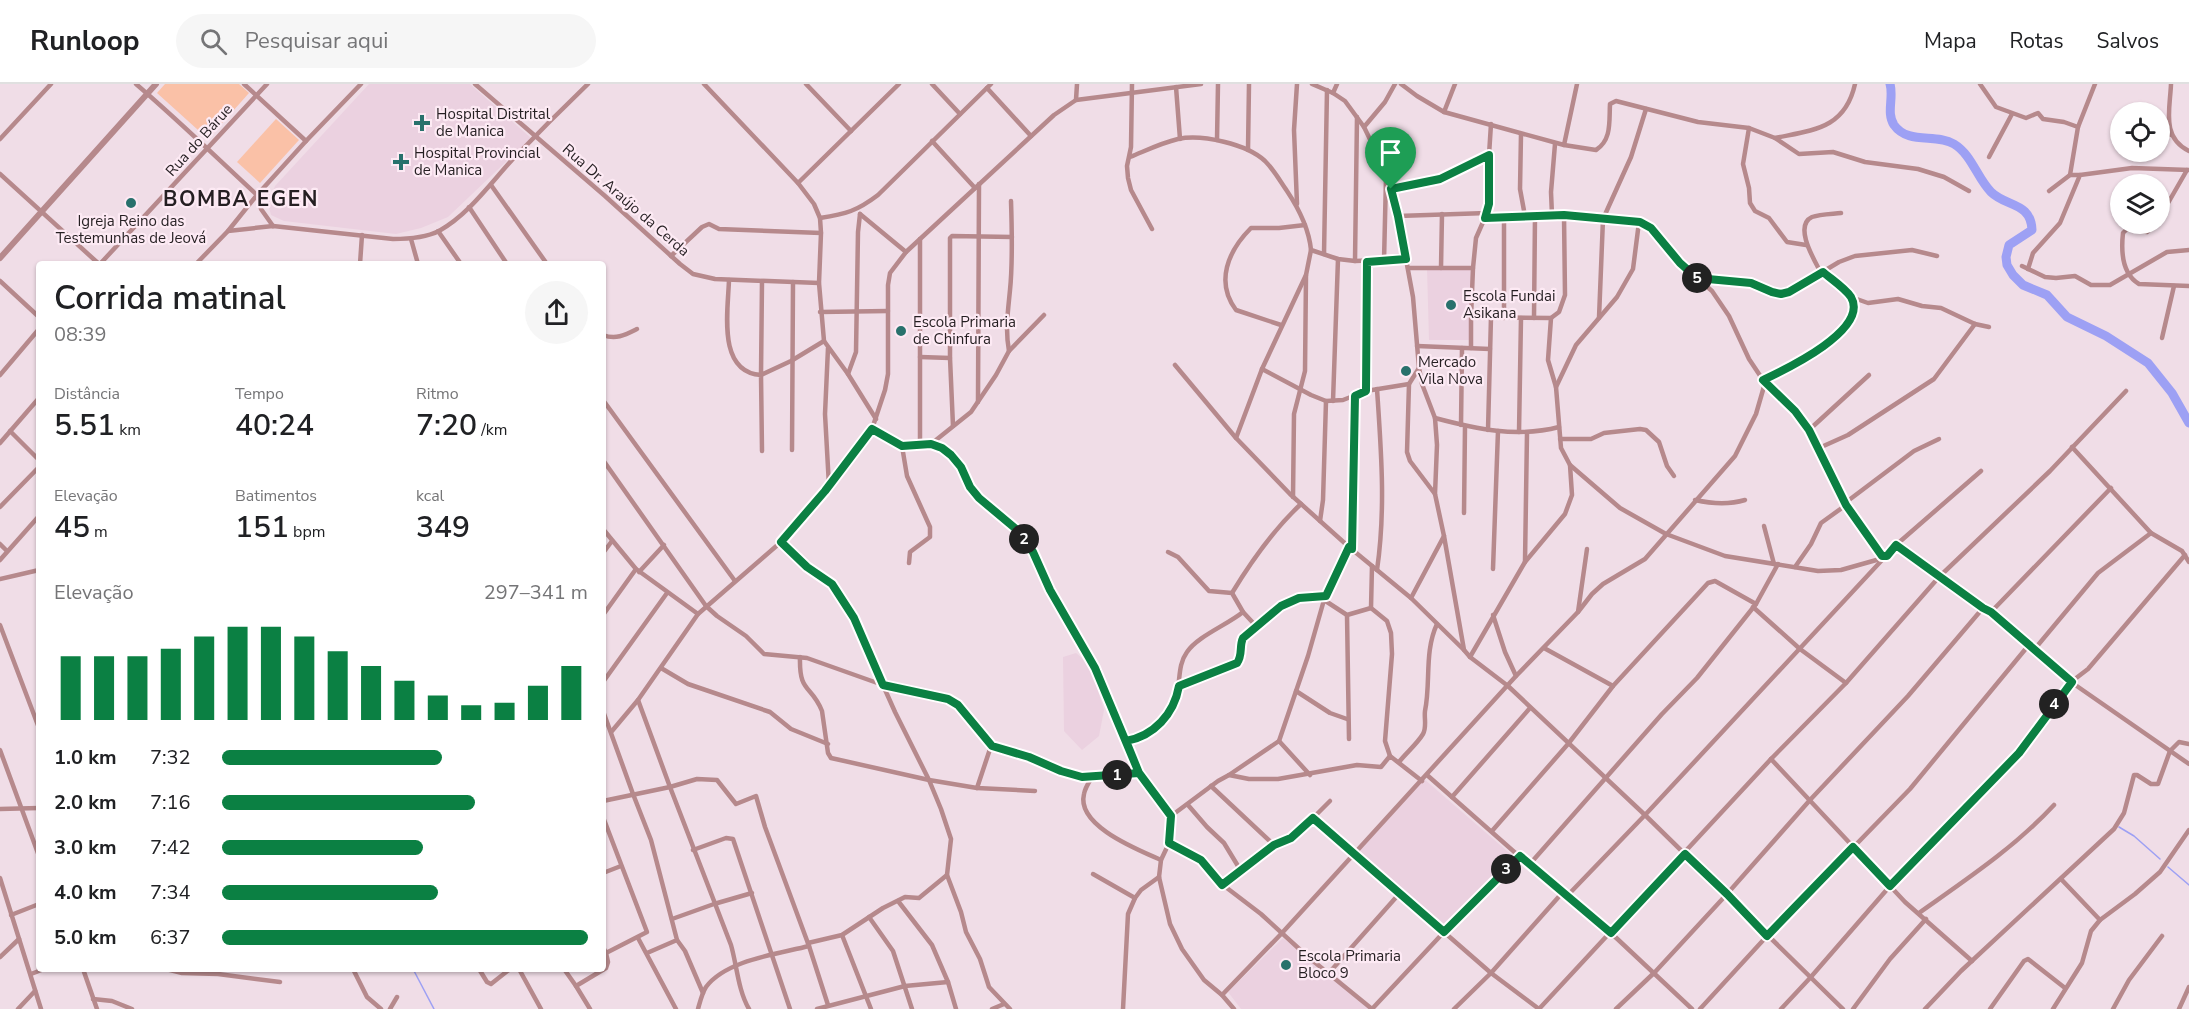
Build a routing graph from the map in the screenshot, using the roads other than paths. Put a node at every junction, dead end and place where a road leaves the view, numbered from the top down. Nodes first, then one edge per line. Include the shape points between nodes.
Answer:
1 (51, 84) edge
2 (136, 84) edge
3 (156, 84) edge
4 (244, 84) edge
5 (267, 84) edge
6 (361, 84) edge
7 (477, 84) edge
8 (588, 84) edge
9 (704, 84) edge
10 (899, 84) edge
11 (932, 84) edge
12 (1077, 84) edge
13 (1132, 84) edge
14 (1201, 84) edge
15 (1218, 84) edge
16 (1249, 84) edge
17 (1297, 84) edge
18 (1312, 84) edge
19 (1337, 84) edge
20 (1395, 84) edge
21 (1401, 84) edge
22 (1455, 84) edge
23 (1577, 84) edge
24 (1855, 84) edge
25 (1980, 84) edge
26 (2095, 84) edge
27 (2170, 84) edge
28 (810, 85) edge
29 (1188, 85) edge
30 (989, 86) edge
31 (1176, 87) junction
32 (1327, 90) junction
33 (1132, 93) junction
34 (1333, 93) junction
35 (148, 94) junction
36 (256, 96) junction
37 (1076, 100) junction
38 (1646, 109) junction
39 (1444, 112) junction
40 (960, 114) junction
41 (2012, 114) junction
42 (1357, 117) junction
43 (1491, 124) junction
44 (1364, 127) junction
45 (2078, 127) junction
46 (1749, 128) junction
47 (851, 130) junction
48 (1521, 134) junction
49 (2172, 135) joint
50 (535, 136) junction
51 (1031, 136) junction
52 (1775, 138) junction
53 (0, 139) edge
54 (1179, 139) junction
55 (1217, 140) junction
56 (306, 141) junction
57 (932, 141) junction
58 (1555, 144) junction
59 (1564, 145) junction
60 (208, 149) junction
61 (1248, 150) junction
62 (2189, 152) edge
63 (1489, 155) junction
64 (1130, 157) junction
65 (1989, 157) dead end
66 (2188, 170) edge
67 (0, 174) edge
68 (2070, 175) junction
69 (2080, 175) junction
70 (1387, 176) junction
71 (798, 183) junction
72 (491, 185) junction
73 (977, 186) junction
74 (1391, 189) junction
75 (1969, 191) dead end
76 (2049, 191) dead end
77 (257, 195) junction
78 (1011, 201) dead end
79 (2170, 201) edge
80 (1297, 204) junction
81 (469, 207) junction
82 (855, 210) junction
83 (42, 213) junction
84 (1840, 213) dead end
85 (860, 214) junction
86 (1442, 214) junction
87 (1552, 215) junction
88 (1564, 215) junction
89 (1398, 216) junction
90 (1486, 216) junction
91 (1525, 216) junction
92 (1535, 216) junction
93 (820, 218) junction
94 (1504, 218) junction
95 (1603, 219) junction
96 (1640, 222) junction
97 (1305, 225) junction
98 (273, 226) junction
99 (1152, 229) dead end
100 (228, 231) junction
101 (438, 231) junction
102 (821, 233) junction
103 (2123, 234) edge
104 (362, 235) junction
105 (979, 236) junction
106 (1012, 237) junction
107 (411, 239) junction
108 (920, 239) junction
109 (1806, 245) junction
110 (1311, 250) junction
111 (2189, 250) edge
112 (906, 252) junction
113 (1324, 254) junction
114 (671, 256) junction
115 (1937, 256) dead end
116 (0, 258) edge
117 (1338, 259) junction
118 (1406, 259) junction
119 (97, 261) edge
120 (103, 261) edge
121 (199, 261) edge
122 (360, 261) edge
123 (416, 261) edge
124 (459, 261) edge
125 (505, 261) edge
126 (546, 261) edge
127 (1355, 261) junction
128 (1384, 261) junction
129 (1367, 262) junction
130 (2022, 266) dead end
131 (1408, 268) junction
132 (1441, 268) junction
133 (1473, 268) junction
134 (2028, 269) junction
135 (1822, 272) junction
136 (1306, 275) junction
137 (2129, 275) junction
138 (1697, 278) junction
139 (729, 280) junction
140 (0, 281) edge
141 (762, 281) junction
142 (793, 282) junction
143 (819, 283) junction
144 (2174, 286) junction
145 (2189, 286) edge
146 (1851, 297) junction
147 (856, 311) junction
148 (888, 311) junction
149 (820, 312) junction
150 (36, 315) edge
151 (1044, 315) dead end
152 (1472, 317) junction
153 (1491, 318) junction
154 (1504, 318) junction
155 (1521, 318) junction
156 (1534, 318) junction
157 (1551, 318) junction
158 (1599, 318) junction
159 (1975, 324) junction
160 (1281, 325) junction
161 (1989, 327) dead end
162 (637, 329) dead end
163 (36, 333) edge
164 (606, 336) edge
165 (2162, 338) dead end
166 (824, 341) junction
167 (1418, 346) junction
168 (828, 348) junction
169 (1462, 348) junction
170 (1471, 348) junction
171 (1490, 349) junction
172 (1009, 351) junction
173 (920, 357) junction
174 (950, 358) junction
175 (791, 361) junction
176 (1175, 364) dead end
177 (1419, 368) junction
178 (1262, 369) junction
179 (848, 374) junction
180 (0, 375) edge
181 (761, 375) junction
182 (1869, 375) dead end
183 (1764, 382) junction
184 (1409, 384) junction
185 (1556, 387) junction
186 (1377, 389) junction
187 (1301, 390) junction
188 (1366, 391) junction
189 (2126, 392) dead end
190 (1355, 396) junction
191 (36, 401) edge
192 (1326, 401) junction
193 (1333, 401) junction
194 (978, 402) junction
195 (606, 404) edge
196 (1435, 418) junction
197 (876, 419) junction
198 (1463, 425) junction
199 (953, 426) junction
200 (1559, 427) junction
201 (872, 429) junction
202 (1488, 430) junction
203 (1809, 430) junction
204 (10, 431) junction
205 (1498, 431) junction
206 (1519, 432) junction
207 (1527, 433) junction
208 (1236, 438) junction
209 (1560, 439) junction
210 (1939, 439) dead end
211 (0, 443) edge
212 (920, 444) junction
213 (931, 444) junction
214 (902, 446) junction
215 (2072, 447) junction
216 (1819, 448) junction
217 (792, 450) dead end
218 (762, 451) dead end
219 (36, 457) edge
220 (606, 464) edge
221 (1570, 465) junction
222 (36, 470) edge
223 (1981, 471) dead end
224 (1674, 476) dead end
225 (829, 486) junction
226 (2111, 488) junction
227 (1435, 494) junction
228 (1293, 497) junction
229 (1695, 500) junction
230 (1745, 500) dead end
231 (1301, 504) junction
232 (1846, 504) junction
233 (0, 507) edge
234 (1464, 513) dead end
235 (36, 519) edge
236 (1320, 521) junction
237 (1764, 526) dead end
238 (606, 533) edge
239 (2151, 533) junction
240 (1665, 534) junction
241 (1444, 536) junction
242 (612, 541) junction
243 (781, 542) junction
244 (0, 544) edge
245 (664, 545) junction
246 (1896, 545) junction
247 (1350, 548) junction
248 (606, 549) edge
249 (1587, 549) dead end
250 (7, 551) junction
251 (1168, 552) dead end
252 (2185, 555) junction
253 (1884, 556) junction
254 (0, 560) edge
255 (1525, 562) junction
256 (2189, 562) edge
257 (909, 563) dead end
258 (1776, 564) junction
259 (1795, 567) junction
260 (1375, 568) junction
261 (1493, 569) dead end
262 (36, 571) edge
263 (637, 571) junction
264 (1939, 577) junction
265 (0, 579) edge
266 (735, 581) junction
267 (1232, 592) junction
268 (667, 593) junction
269 (1325, 598) junction
270 (1411, 598) junction
271 (706, 606) junction
272 (1755, 606) junction
273 (1371, 608) junction
274 (1983, 608) junction
275 (606, 611) edge
276 (1243, 612) junction
277 (1578, 612) junction
278 (1991, 612) junction
279 (698, 614) junction
280 (1347, 615) junction
281 (1493, 615) junction
282 (1437, 624) junction
283 (0, 625) edge
284 (1256, 626) junction
285 (2, 639) edge
286 (2028, 646) junction
287 (1544, 648) junction
288 (1800, 649) junction
289 (1464, 650) junction
290 (2033, 651) junction
291 (800, 657) junction
292 (1470, 657) junction
293 (661, 668) junction
294 (606, 672) edge
295 (609, 674) junction
296 (1516, 676) junction
297 (606, 678) edge
298 (2072, 682) junction
299 (1845, 683) junction
300 (883, 685) junction
301 (1179, 686) junction
302 (1508, 686) junction
303 (1613, 686) junction
304 (1296, 691) junction
305 (638, 700) junction
306 (1530, 708) junction
307 (606, 718) edge
308 (1347, 719) junction
309 (36, 721) edge
310 (612, 731) junction
311 (1349, 739) dead end
312 (1126, 741) junction
313 (1279, 741) junction
314 (828, 744) junction
315 (1568, 744) junction
316 (2189, 744) edge
317 (992, 746) junction
318 (0, 750) edge
319 (2170, 751) junction
320 (1390, 756) junction
321 (1771, 759) junction
322 (1399, 762) junction
323 (2189, 764) edge
324 (1139, 773) junction
325 (1427, 774) junction
326 (1229, 775) junction
327 (1310, 775) junction
328 (1092, 777) junction
329 (1606, 779) junction
330 (929, 780) junction
331 (1422, 781) junction
332 (1211, 786) junction
333 (670, 787) junction
334 (977, 788) junction
335 (1035, 791) dead end
336 (633, 794) junction
337 (1452, 797) junction
338 (606, 800) edge
339 (1810, 800) junction
340 (1330, 801) dead end
341 (1188, 805) junction
342 (2054, 805) dead end
343 (20, 808) junction
344 (36, 808) edge
345 (0, 809) edge
346 (1645, 815) junction
347 (1171, 816) junction
348 (1313, 818) junction
349 (606, 825) edge
350 (2189, 830) edge
351 (1492, 831) junction
352 (1169, 843) junction
353 (1274, 845) junction
354 (1853, 847) junction
355 (36, 848) edge
356 (693, 850) junction
357 (1354, 853) junction
358 (1685, 854) junction
359 (1520, 856) junction
360 (1161, 860) junction
361 (1529, 865) junction
362 (621, 866) junction
363 (1241, 871) junction
364 (606, 872) edge
365 (1094, 874) dead end
366 (947, 875) junction
367 (1159, 877) junction
368 (0, 878) edge
369 (2061, 879) junction
370 (1222, 885) junction
371 (1890, 886) junction
372 (1, 888) edge
373 (752, 893) junction
374 (1399, 894) junction
375 (1566, 894) junction
376 (1727, 894) junction
377 (1135, 898) junction
378 (898, 901) junction
379 (714, 904) junction
380 (36, 905) edge
381 (1919, 913) junction
382 (11, 915) junction
383 (869, 917) junction
384 (672, 919) junction
385 (1926, 919) junction
386 (2100, 920) junction
387 (1444, 932) junction
388 (1282, 933) junction
389 (1611, 933) junction
390 (842, 935) junction
391 (1767, 936) junction
392 (2162, 936) dead end
393 (638, 938) junction
394 (19, 939) junction
395 (677, 940) junction
396 (809, 945) junction
397 (606, 953) joint
398 (647, 953) junction
399 (773, 956) junction
400 (0, 957) edge
401 (1971, 961) junction
402 (737, 965) junction
403 (606, 968) edge
404 (36, 972) edge
405 (84, 972) edge
406 (178, 972) edge
407 (218, 972) edge
408 (354, 972) edge
409 (480, 972) edge
410 (506, 972) edge
411 (521, 972) edge
412 (566, 972) edge
413 (599, 972) edge
414 (1655, 972) junction
415 (1491, 973) junction
416 (31, 974) junction
417 (1328, 974) junction
418 (1810, 978) junction
419 (948, 981) junction
420 (280, 982) dead end
421 (576, 986) junction
422 (905, 986) junction
423 (2189, 987) edge
424 (2065, 988) junction
425 (35, 991) junction
426 (703, 993) junction
427 (867, 995) junction
428 (1222, 995) junction
429 (397, 997) dead end
430 (93, 999) junction
431 (1004, 1004) junction
432 (828, 1005) junction
433 (18, 1009) edge
434 (41, 1009) edge
435 (97, 1009) edge
436 (132, 1009) edge
437 (381, 1009) edge
438 (390, 1009) edge
439 (541, 1009) edge
440 (590, 1009) edge
441 (676, 1009) edge
442 (698, 1009) edge
443 (749, 1009) edge
444 (790, 1009) edge
445 (817, 1009) edge
446 (871, 1009) edge
447 (912, 1009) edge
448 (956, 1009) edge
449 (992, 1009) edge
450 (1011, 1009) edge
451 (1123, 1009) edge
452 (1234, 1009) edge
453 (1372, 1009) edge
454 (1454, 1009) edge
455 (1616, 1009) edge
456 (1692, 1009) edge
457 (1700, 1009) edge
458 (1781, 1009) edge
459 (1844, 1009) edge
460 (1853, 1009) edge
461 (1925, 1009) edge
462 (1990, 1009) edge
463 (2053, 1009) edge
464 (2113, 1009) edge
465 (2179, 1009) edge

1 - 53 street
2 - 35 street
3 - 35 street
4 - 36 street
5 - 36 street, Rua do Bárue
6 - 56 street
7 - 50 street, Rua Dr. Araújo da Cerda
8 - 50 street
9 - 71 street
10 - 47 street
11 - 40 street
12 - 37 street
13 - 33 street
14 - 29 street
15 - 55 street
16 - 61 street
17 - 80 street
18 - 32 street
19 - 34 street
20 - 44 street
21 - 39 street
22 - 39 street
23 - 59 street
24 - 52 street via 1849,104 1833,121
25 - 41 street via 1996,107
26 - 45 street
27 - 49 street via 2168,125
28 - 47 street
29 - 31 street
30 - 40 street
30 - 51 street
31 - 33 street
31 - 54 street
32 - 34 street
32 - 113 street
33 - 37 street
33 - 64 street
34 - 42 street
35 - 60 street
35 - 83 street
36 - 56 street
36 - 60 street, Rua do Bárue
37 - 51 street
38 - 46 street via 1698,122
38 - 59 street via 1611,102 1609,132 1599,148
38 - 95 street via 1631,157
39 - 43 street
40 - 57 street
41 - 45 street via 2026,118 2038,113 2043,119
41 - 65 street
42 - 44 street
42 - 127 street
43 - 48 street
43 - 63 street
44 - 70 street
45 - 68 street
46 - 52 street
46 - 109 street via 1743,170 1752,207 1769,218 1787,242
47 - 71 street
48 - 58 street
48 - 91 street via 1520,189
49 - 62 street
50 - 72 street
50 - 114 street, Rua Dr. Araújo da Cerda
51 - 73 street
52 - 75 street via 1799,154 1833,152 1865,162 1917,169 1944,177
54 - 55 street
54 - 64 street
55 - 61 street
56 - 77 street
57 - 73 street
57 - 82 street via 878,195
58 - 59 street
58 - 87 street
60 - 77 street
60 - 120 street, Rua do Bárue
61 - 80 street via 1274,170
63 - 74 street via 1440,179
63 - 90 street
64 - 99 street via 1129,184
66 - 69 street via 2132,168
66 - 79 street
67 - 83 street
68 - 69 street
68 - 76 street
69 - 134 street via 2060,223 2033,253
70 - 74 street
70 - 128 street
71 - 93 street
72 - 81 street
72 - 126 street
73 - 105 street
73 - 108 street
74 - 89 street
77 - 98 street
77 - 100 street
78 - 106 street
80 - 97 street
81 - 101 street
81 - 125 street
82 - 85 street
82 - 93 street
83 - 116 street
83 - 119 street
84 - 109 street via 1810,218 1805,230
85 - 112 street
85 - 147 street
86 - 89 street
86 - 90 street
86 - 132 street
87 - 88 street
87 - 92 street
88 - 95 street
88 - 157 street via 1565,295 1559,312
89 - 118 street
90 - 94 street
90 - 133 street via 1476,238
91 - 92 street
91 - 94 street
92 - 156 street
93 - 102 street
94 - 154 street
95 - 96 street
95 - 158 street
96 - 138 street via 1651,228
96 - 158 street via 1633,269
97 - 110 street
97 - 160 street via 1251,228 1227,262 1226,288 1236,310
98 - 100 street
98 - 104 street
100 - 121 street
101 - 107 street
101 - 124 street
102 - 114 street via 719,229 709,224
102 - 143 street
103 - 137 street via 2122,254
104 - 107 street
104 - 122 street
105 - 106 street
105 - 174 street via 952,236 949,241
105 - 194 street
106 - 172 street via 1006,311
107 - 123 street
108 - 112 street
108 - 173 street
109 - 135 street
110 - 113 street
110 - 136 street
111 - 137 street via 2167,252
112 - 148 street via 890,273
113 - 117 street
114 - 139 street, Rua Dr. Araújo da Cerda via 704,278
115 - 135 street via 1912,250 1855,256
117 - 127 street
117 - 193 street
118 - 128 street
118 - 131 street
127 - 129 street
128 - 129 street
129 - 188 street
130 - 134 street
131 - 132 street
131 - 167 street
132 - 133 street
133 - 152 street
134 - 137 street via 2045,277 2075,276 2098,286 2110,285
135 - 138 street via 1781,294 1751,283
135 - 146 street
136 - 160 street
136 - 187 street via 1306,355
137 - 144 street via 2139,284
138 - 183 street via 1712,291 1729,316
139 - 141 street, Rua Dr. Araújo da Cerda
139 - 181 street via 731,354 748,374
140 - 150 street
141 - 142 street, Rua Dr. Araújo da Cerda
141 - 181 street
142 - 143 street, Rua Dr. Araújo da Cerda
142 - 175 street
143 - 149 street
144 - 145 street
144 - 165 street
146 - 159 street via 1868,303 1898,299 1941,308
146 - 183 street via 1852,314 1837,334 1816,352
147 - 148 street
147 - 149 street
147 - 179 street via 856,352
148 - 197 street via 888,374
149 - 166 street
151 - 172 street
152 - 153 street
152 - 170 street
153 - 154 street
153 - 171 street
154 - 155 street
155 - 156 street
155 - 206 street
156 - 157 street
157 - 185 street via 1548,360
158 - 185 street via 1570,354
159 - 161 street
159 - 216 street via 1934,379 1848,435
160 - 178 street
162 - 164 street via 621,337
163 - 180 street
166 - 168 street
166 - 175 street
167 - 169 street
167 - 177 street
168 - 179 street
168 - 225 street via 825,414
169 - 170 street
169 - 198 street
170 - 171 street
171 - 202 street
172 - 194 street
173 - 174 street
173 - 212 street
174 - 199 street
175 - 181 street
175 - 217 street
176 - 208 street
177 - 184 street
177 - 196 street
178 - 187 street
178 - 208 street
179 - 197 street
181 - 218 street
182 - 203 street
183 - 203 street
183 - 229 street via 1756,414 1735,456
184 - 186 street
184 - 227 street via 1407,452
185 - 200 street
186 - 188 street
186 - 260 street via 1382,533
187 - 192 street
187 - 228 street via 1294,414
188 - 190 street
189 - 215 street
190 - 193 street
190 - 247 street
191 - 204 street
192 - 193 street
192 - 236 street
194 - 199 street
195 - 266 street
196 - 198 street
196 - 227 street
197 - 201 street
198 - 202 street
198 - 234 street
199 - 213 street
200 - 207 street
200 - 209 street
201 - 214 street
201 - 225 street
202 - 205 street
203 - 216 street
204 - 211 street
204 - 219 street
205 - 206 street
205 - 261 street
206 - 207 street
207 - 255 street
208 - 228 street
209 - 221 street
209 - 224 street via 1591,439 1604,433 1646,430 1659,442
210 - 232 street via 1914,451
212 - 213 street
212 - 214 street
213 - 312 street via 951,455 970,487 1016,529 1033,552 1095,668
214 - 257 street via 907,476 930,527 930,537 910,552
215 - 226 street
215 - 264 street
216 - 232 street
220 - 245 street
221 - 240 street via 1620,508
221 - 255 street via 1570,502 1565,514
222 - 233 street
223 - 246 street
225 - 243 street
226 - 239 street
226 - 278 street
227 - 241 street
228 - 231 street
229 - 230 street via 1718,504
229 - 240 street
231 - 236 street
231 - 267 street via 1282,521
232 - 253 street
232 - 259 street via 1825,518
235 - 250 street
236 - 247 street
237 - 258 street
238 - 242 street
239 - 252 street
239 - 290 street via 2098,573
240 - 258 street via 1725,556
240 - 277 street via 1645,559 1603,584
241 - 270 street
241 - 289 street
242 - 248 street
242 - 263 street
243 - 266 street
243 - 300 street via 832,584 854,618
244 - 250 street
245 - 263 street
245 - 271 street
246 - 253 street
246 - 264 street
247 - 260 street
247 - 269 street
249 - 277 street
250 - 254 street
251 - 267 street via 1178,557 1209,591
252 - 256 street
252 - 298 street via 2088,669
253 - 259 street via 1841,570
253 - 288 street
255 - 281 street
258 - 259 street
258 - 272 street
260 - 270 street
260 - 273 street
262 - 265 street
263 - 268 street
263 - 275 street
264 - 274 street
264 - 299 street
266 - 271 street
267 - 276 street
268 - 279 street
268 - 295 street
269 - 280 street
269 - 284 street via 1293,600
269 - 304 street
270 - 282 street
271 - 279 street
271 - 291 street via 764,654
272 - 288 street
272 - 303 street via 1711,581
272 - 329 street via 1697,678
273 - 280 street
273 - 320 street via 1387,621 1391,633 1385,741
274 - 278 street
274 - 339 street via 1908,696
276 - 284 street
276 - 301 street via 1187,652
277 - 287 street
278 - 286 street
279 - 293 street
280 - 308 street
281 - 292 street
281 - 296 street
282 - 289 street
282 - 322 street via 1429,650 1425,728
283 - 285 street
284 - 301 street via 1240,643 1237,663
285 - 309 street
286 - 290 street
286 - 354 street via 1910,789
287 - 296 street
287 - 303 street
288 - 299 street
288 - 346 street
289 - 292 street
290 - 298 street
291 - 300 street
291 - 314 street via 799,676 822,711
292 - 302 street
293 - 305 street
293 - 314 street via 688,684 770,711 791,729
294 - 295 street
295 - 297 street
296 - 302 street
298 - 319 street
298 - 371 street via 2019,753
299 - 321 street
300 - 317 street via 948,699 958,705
300 - 330 street
301 - 312 street via 1157,727
302 - 306 street
302 - 325 street
303 - 315 street
304 - 308 street
304 - 313 street
305 - 310 street
305 - 333 street
306 - 315 street
306 - 337 street
307 - 310 street
308 - 311 street
310 - 336 street
312 - 324 street
313 - 326 street
313 - 327 street
314 - 330 street via 831,758
315 - 329 street
315 - 351 street
316 - 319 street via 2178,742
317 - 328 street via 1061,771
317 - 334 street
318 - 343 street
319 - 323 street
319 - 369 street via 2158,784 2134,775 2124,813 2114,828
320 - 322 street
320 - 327 street via 1381,767 1357,765
321 - 339 street
321 - 358 street
322 - 331 street
324 - 328 street
324 - 347 street
325 - 331 street
325 - 337 street
326 - 327 street via 1259,779
326 - 332 street
328 - 360 street via 1083,795 1087,815 1103,830
329 - 346 street
329 - 361 street
330 - 334 street
330 - 366 street via 951,839
331 - 357 street
332 - 341 street
332 - 353 street
333 - 336 street
333 - 356 street
333 - 396 street via 697,779 717,780 736,804 756,796
334 - 335 street
336 - 338 street
336 - 384 street via 651,840
337 - 351 street
339 - 354 street
339 - 376 street
340 - 348 street
341 - 347 street
341 - 363 street via 1224,843
342 - 381 street via 1993,861
343 - 344 street
343 - 345 street
343 - 355 street
346 - 358 street
346 - 375 street
347 - 352 street
348 - 353 street via 1291,838
348 - 357 street
349 - 362 street
350 - 386 street via 2160,872
351 - 359 street
352 - 360 street
352 - 370 street via 1201,860
353 - 363 street
354 - 371 street
354 - 391 street
356 - 373 street via 733,839
356 - 379 street
357 - 374 street
357 - 388 street
358 - 376 street
358 - 389 street
359 - 361 street
359 - 387 street
360 - 367 street
361 - 375 street
362 - 364 street
362 - 393 street via 647,930
363 - 370 street
365 - 377 street
366 - 378 street via 919,898
366 - 431 street via 988,987
367 - 377 street
367 - 428 street via 1176,938 1204,980
368 - 372 street
369 - 386 street
369 - 401 street
370 - 388 street
371 - 381 street
371 - 418 street
372 - 382 street
373 - 379 street
373 - 399 street
374 - 387 street
374 - 417 street
375 - 389 street
375 - 415 street
376 - 391 street
376 - 414 street
377 - 451 street via 1127,924
378 - 383 street
378 - 419 street via 929,939
379 - 384 street
379 - 402 street
380 - 382 street
381 - 385 street
382 - 394 street
383 - 390 street
383 - 422 street via 893,951
384 - 395 street
385 - 401 street
385 - 460 street
386 - 424 street via 2090,935 2082,963
387 - 415 street
387 - 453 street
388 - 417 street
388 - 428 street
389 - 414 street
389 - 415 street via 1539,1009
390 - 396 street
390 - 427 street
391 - 418 street
391 - 457 street
392 - 464 street
393 - 397 street
393 - 398 street
394 - 400 street
394 - 416 street
395 - 398 street
395 - 426 street
396 - 399 street
396 - 432 street
397 - 403 street
398 - 441 street
399 - 402 street
399 - 444 street
401 - 461 street
402 - 426 street via 721,973
402 - 443 street
404 - 416 street
405 - 430 street
406 - 407 street
407 - 420 street
408 - 437 street via 367,997
409 - 410 street via 491,984
411 - 439 street
412 - 421 street
413 - 421 street
414 - 455 street
414 - 456 street
415 - 454 street
416 - 425 street
417 - 453 street
418 - 458 street
418 - 459 street
419 - 422 street
419 - 448 street
421 - 440 street
422 - 427 street
422 - 447 street
423 - 465 street
424 - 462 street via 2028,959
424 - 463 street
425 - 433 street
425 - 434 street
426 - 442 street
427 - 432 street
427 - 446 street
428 - 452 street
429 - 438 street
430 - 435 street
430 - 436 street
431 - 449 street
431 - 450 street
432 - 445 street

